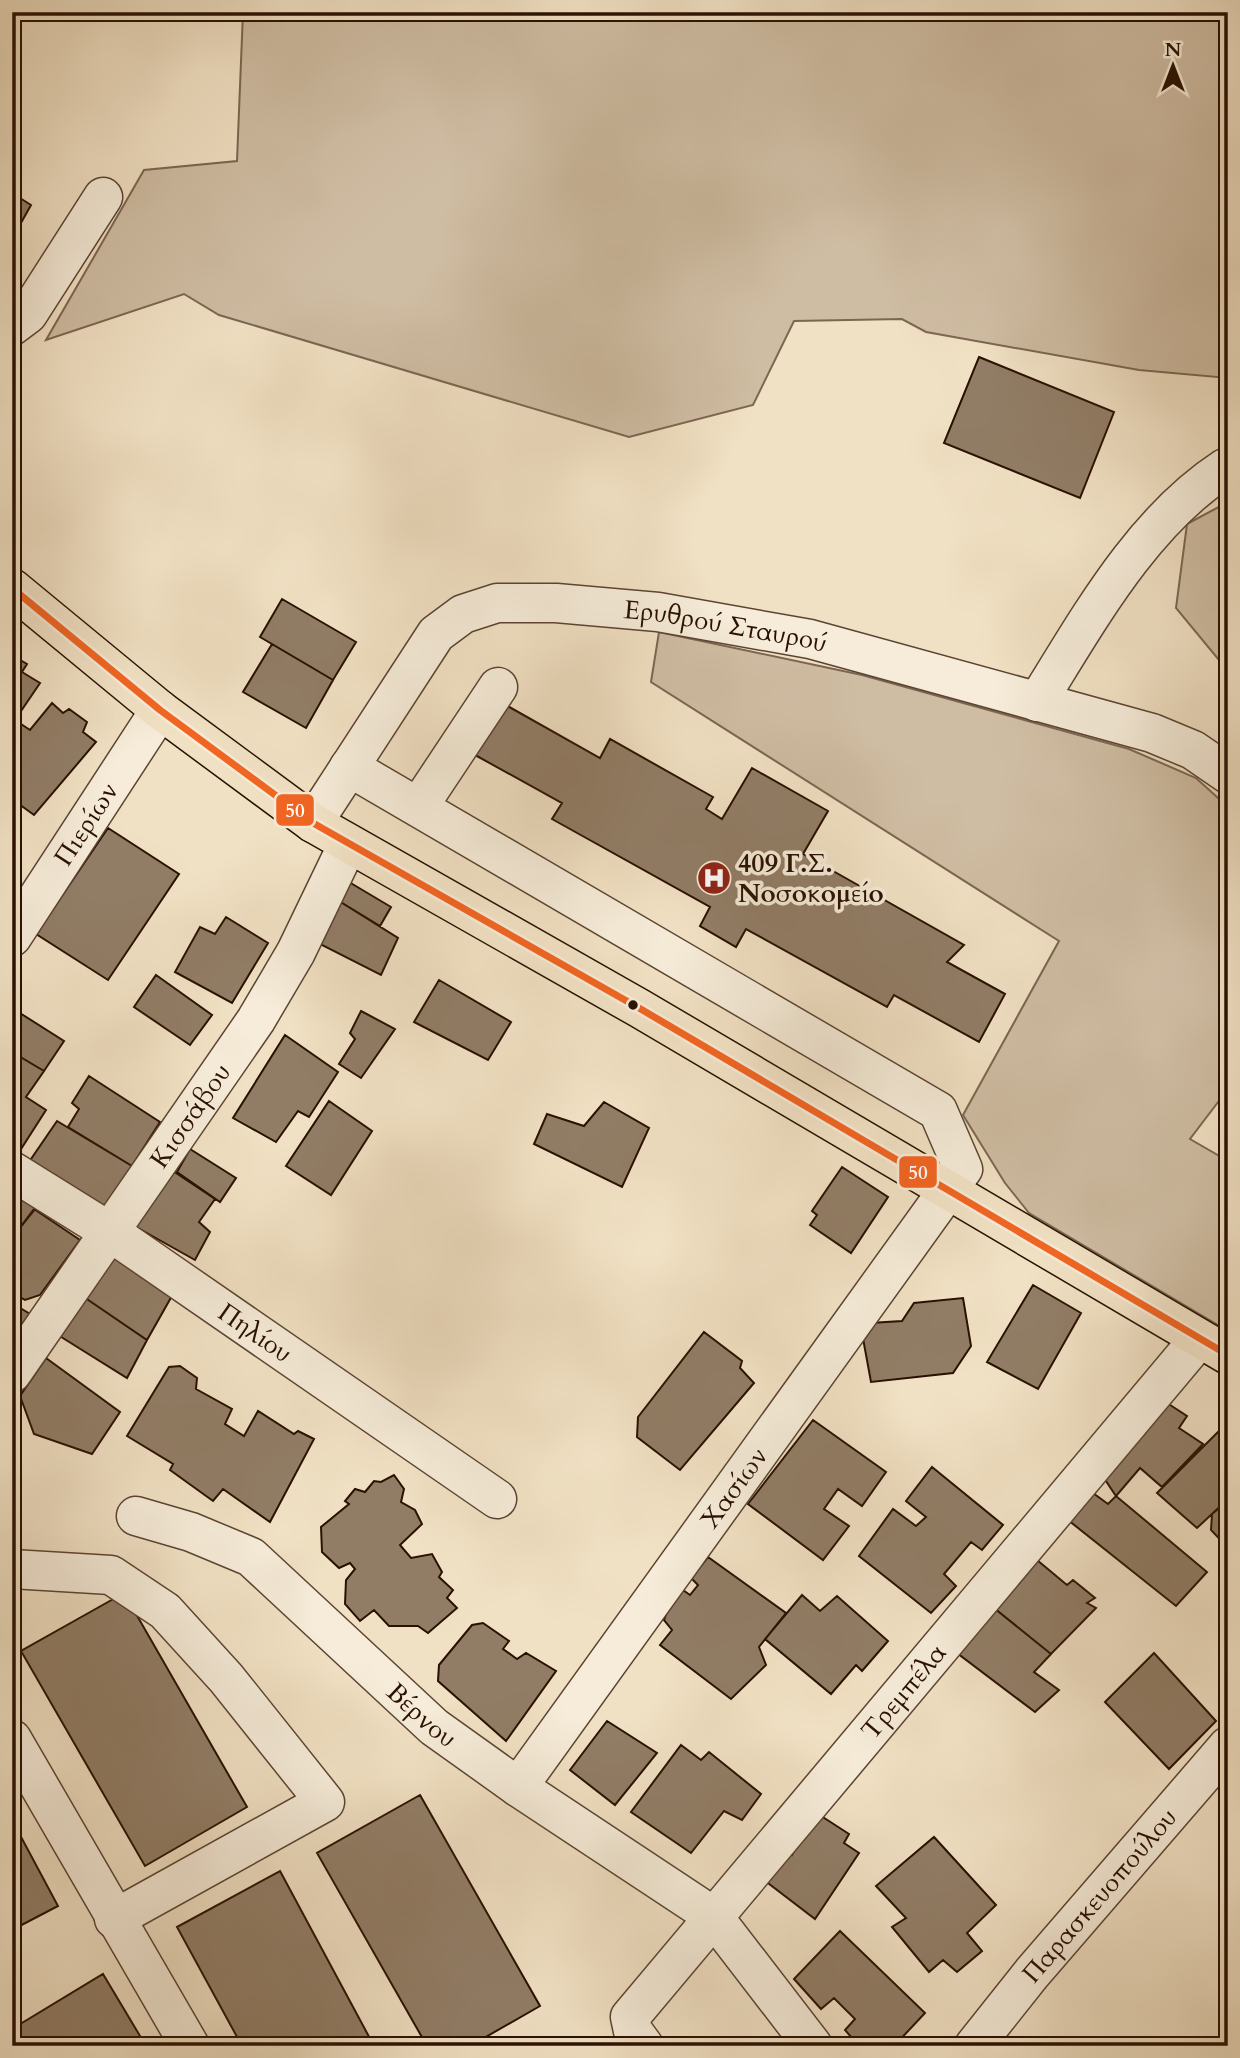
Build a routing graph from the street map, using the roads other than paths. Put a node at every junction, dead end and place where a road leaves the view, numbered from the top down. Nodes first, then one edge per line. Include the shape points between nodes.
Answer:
1 (103, 197) dead end
2 (12, 326) edge
3 (1225, 468) dead end
4 (12, 588) edge
5 (498, 687) dead end
6 (1037, 702) junction
7 (160, 710) junction
8 (349, 767) junction
9 (1228, 774) edge
10 (419, 806) junction
11 (313, 822) junction
12 (348, 844) junction
13 (12, 937) edge
14 (12, 1171) edge
15 (950, 1189) junction
16 (110, 1232) junction
17 (1213, 1347) edge
18 (12, 1373) edge
19 (497, 1499) dead end
20 (136, 1516) dead end
21 (12, 1569) edge
22 (12, 1739) edge
23 (1228, 1745) edge
24 (518, 1787) junction
25 (713, 1916) junction
26 (114, 1919) junction
27 (190, 2046) edge
28 (644, 2046) edge
29 (813, 2046) edge
30 (974, 2046) edge

1 - 2 street via 29,314
3 - 6 street via 1185,499 1131,561
4 - 7 main road
5 - 10 street
6 - 8 street, Ερυθρού Σταυρού via 810,639 721,621 605,607 497,603 463,614 436,634
6 - 9 street, Ερυθρού Σταυρού via 1152,733 1193,750
7 - 11 main road
7 - 13 street, Πιερίων
8 - 10 street
8 - 11 street, Ερυθρού Σταυρού
10 - 15 street, Χασίων via 938,1111 964,1169
11 - 12 main road
12 - 15 main road
12 - 16 street, Κισσάβου via 267,1002
14 - 16 street, Πηλίου
15 - 17 main road
15 - 24 street, Χασίων
16 - 18 street, Κισσάβου
16 - 19 street, Πηλίου
17 - 25 street, Τρεμπέλα
20 - 24 street, Βέρνου via 251,1557 405,1703
21 - 26 street via 111,1575 165,1611 226,1678 325,1802
22 - 26 street
23 - 30 street, Παρασκευοπούλου
24 - 25 street, Βέρνου
25 - 28 street, Τρεμπέλα via 630,2017
25 - 29 street, Βέρνου
26 - 27 street

